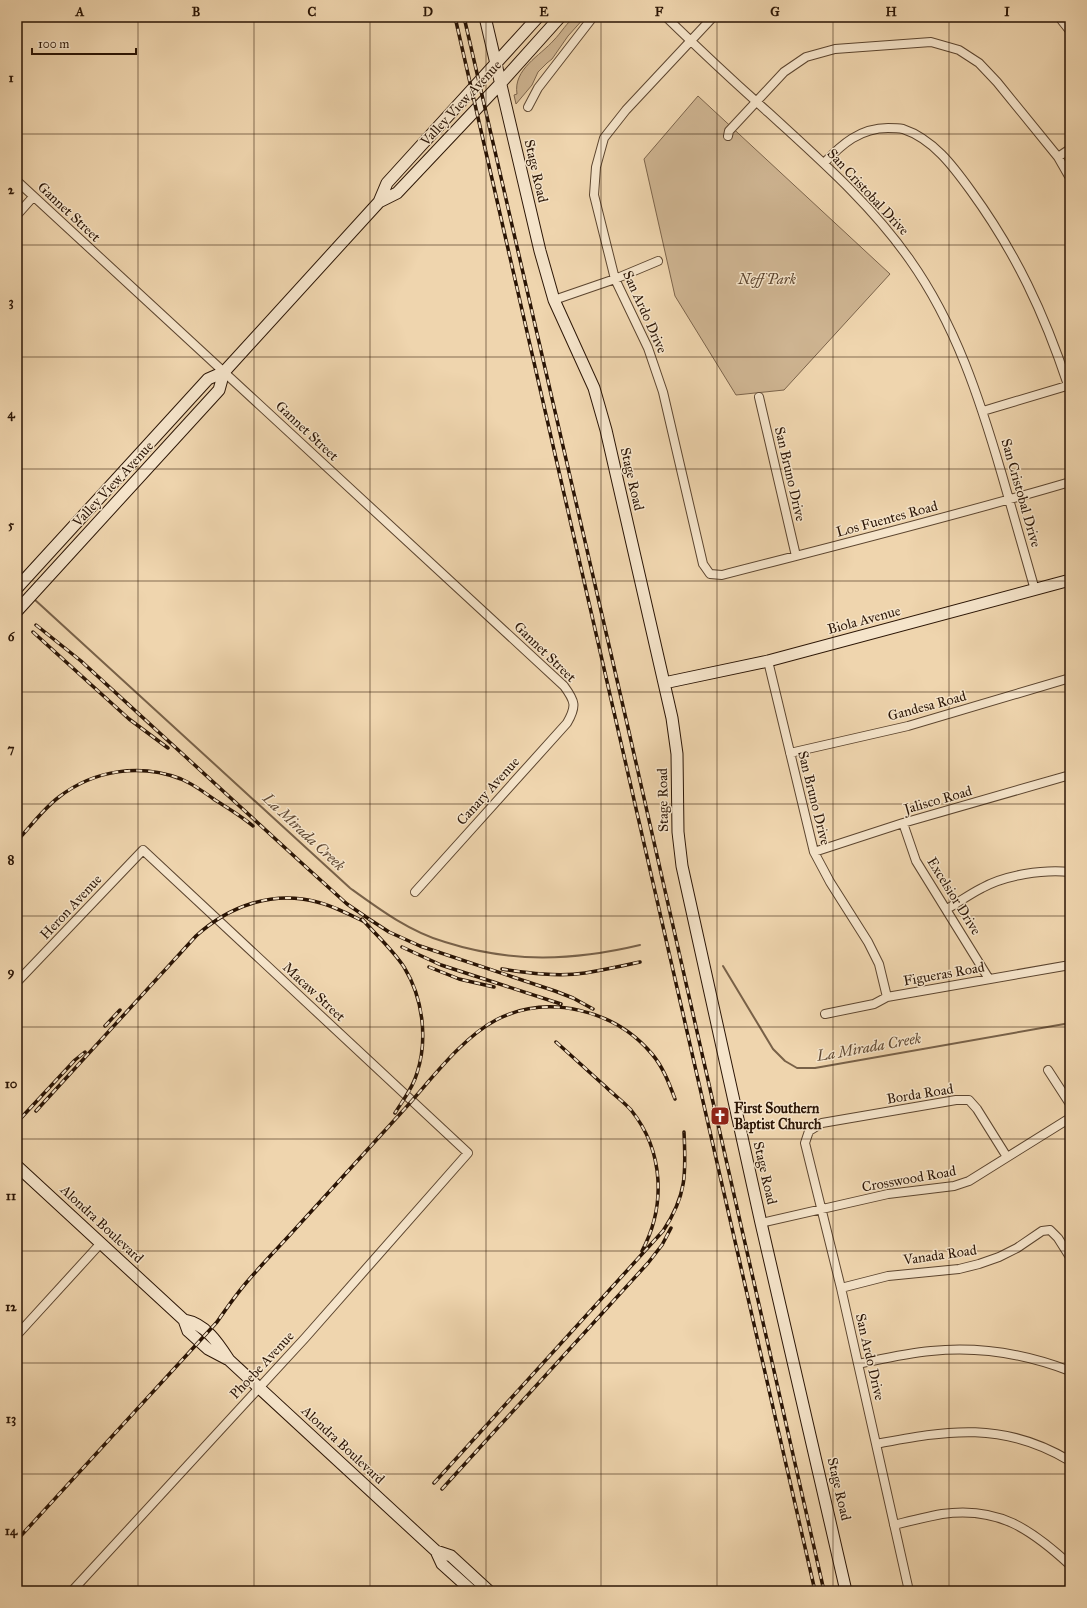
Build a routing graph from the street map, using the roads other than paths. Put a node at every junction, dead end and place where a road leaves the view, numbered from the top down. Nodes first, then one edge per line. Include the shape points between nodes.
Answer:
1 (485, 17) edge
2 (538, 17) edge
3 (560, 17) edge
4 (593, 17) edge
5 (666, 17) edge
6 (713, 17) edge
7 (1059, 17) edge
8 (1070, 31) edge
9 (690, 40) junction
10 (496, 63) junction
11 (500, 84) junction
12 (756, 102) junction
13 (528, 107) dead end
14 (728, 136) dead end
15 (1070, 149) edge
16 (1058, 157) junction
17 (824, 163) junction
18 (1070, 178) edge
19 (17, 181) edge
20 (34, 196) junction
21 (379, 202) junction
22 (17, 215) edge
23 (658, 261) dead end
24 (615, 278) junction
25 (554, 300) junction
26 (224, 372) junction
27 (1069, 385) edge
28 (759, 398) dead end
29 (983, 411) junction
30 (1070, 482) edge
31 (1009, 500) junction
32 (796, 556) junction
33 (710, 574) joint
34 (1070, 580) edge
35 (17, 588) edge
36 (1036, 590) junction
37 (17, 611) edge
38 (768, 661) junction
39 (1070, 678) edge
40 (664, 682) junction
41 (574, 704) joint
42 (790, 753) junction
43 (1070, 775) edge
44 (903, 824) junction
45 (143, 850) joint
46 (814, 852) junction
47 (1070, 872) edge
48 (415, 892) dead end
49 (947, 909) junction
50 (1070, 965) edge
51 (990, 980) junction
52 (17, 982) edge
53 (887, 997) junction
54 (825, 1014) dead end
55 (1048, 1070) dead end
56 (1070, 1104) edge
57 (1070, 1118) edge
58 (809, 1131) joint
59 (468, 1153) joint
60 (1007, 1157) junction
61 (17, 1166) edge
62 (822, 1209) junction
63 (761, 1223) junction
64 (101, 1243) junction
65 (1070, 1257) edge
66 (841, 1288) junction
67 (17, 1335) edge
68 (858, 1364) junction
69 (1070, 1371) edge
70 (258, 1387) junction
71 (876, 1444) junction
72 (1070, 1461) edge
73 (894, 1525) junction
74 (436, 1551) junction
75 (1070, 1565) edge
76 (72, 1591) edge
77 (472, 1591) edge
78 (489, 1591) edge
79 (846, 1591) edge
80 (909, 1591) edge

1 - 10 main road, Stage Road
2 - 10 main road, Valley View Avenue
3 - 11 main road, Valley View Avenue
4 - 13 street via 538,88
5 - 9 street, San Cristobal Drive
6 - 9 street, San Ardo Drive
7 - 8 street
9 - 12 street, San Cristobal Drive
9 - 24 street, San Ardo Drive via 604,138 596,167 594,195
10 - 11 main road, Stage Road
10 - 21 main road, Valley View Avenue via 387,183
11 - 21 main road, Valley View Avenue via 397,193
11 - 25 main road, Stage Road
12 - 14 street via 729,131
12 - 16 street via 784,72 806,57 835,50 931,42 959,50 979,63 998,82
12 - 17 street, San Cristobal Drive
15 - 16 street
16 - 18 street
17 - 27 street via 840,145 859,134 878,128 902,129 926,140 959,175 991,218 1018,264 1038,304
17 - 29 street, San Cristobal Drive via 873,212 917,270 960,350
19 - 20 street, Gannet Street
20 - 22 street
20 - 26 street, Gannet Street
21 - 26 main road, Valley View Avenue
23 - 24 street
24 - 25 street
24 - 33 street, San Ardo Drive via 648,348 663,392 703,564
25 - 40 main road, Stage Road via 594,388
26 - 35 main road, Valley View Avenue via 208,379
26 - 37 main road, Valley View Avenue via 219,390
26 - 41 street, Gannet Street via 564,686
27 - 29 street
28 - 32 street, San Bruno Drive
29 - 31 street, San Cristobal Drive
30 - 31 street, Los Fuentes Road
31 - 32 street, Los Fuentes Road
31 - 36 street, San Cristobal Drive
32 - 33 street, Los Fuentes Road via 722,575
34 - 36 main road, Biola Avenue
36 - 38 main road, Biola Avenue
38 - 40 main road, Biola Avenue
38 - 42 street, San Bruno Drive
39 - 42 street, Gandesa Road via 908,726
40 - 63 main road, Stage Road via 677,754 678,832 682,866
41 - 48 street, Canary Avenue via 567,722
42 - 46 street, San Bruno Drive
43 - 44 street, Jalisco Road
44 - 46 street, Jalisco Road
44 - 49 street, Excelsior Drive via 916,861
45 - 52 street, Heron Avenue
45 - 59 street, Macaw Street
46 - 53 street, San Bruno Drive via 874,953
47 - 49 street via 1037,872 1004,880 983,887
49 - 51 street, Excelsior Drive
50 - 51 street, Figueras Road
51 - 53 street, Figueras Road
53 - 54 street, Figueras Road via 874,1004
55 - 56 street
57 - 60 street, Crosswood Road
58 - 60 street, Borda Road via 822,1123 956,1100 969,1100
58 - 62 street, San Ardo Drive via 805,1143
59 - 70 street, Phoebe Avenue
60 - 62 street, Crosswood Road via 969,1181 954,1186 888,1194
61 - 64 main road, Alondra Boulevard
62 - 63 street, Crosswood Road
62 - 66 street, San Ardo Drive
63 - 79 main road, Stage Road
64 - 67 street
64 - 70 main road, Alondra Boulevard via 184,1320 188,1331 208,1349 229,1360
65 - 66 street, Vanada Road via 1050,1230 1042,1231 1005,1254 979,1264 888,1276
66 - 68 street, San Ardo Drive
68 - 69 street via 931,1351 991,1351 1018,1355
68 - 71 street, San Ardo Drive
70 - 74 main road, Alondra Boulevard
70 - 76 street, Phoebe Avenue
71 - 72 street via 934,1433 982,1431 1033,1442
71 - 73 street, San Ardo Drive
73 - 75 street via 942,1514 988,1515 1031,1532
73 - 80 street, San Ardo Drive
74 - 77 main road, Alondra Boulevard via 442,1564
74 - 78 main road, Alondra Boulevard via 451,1556

